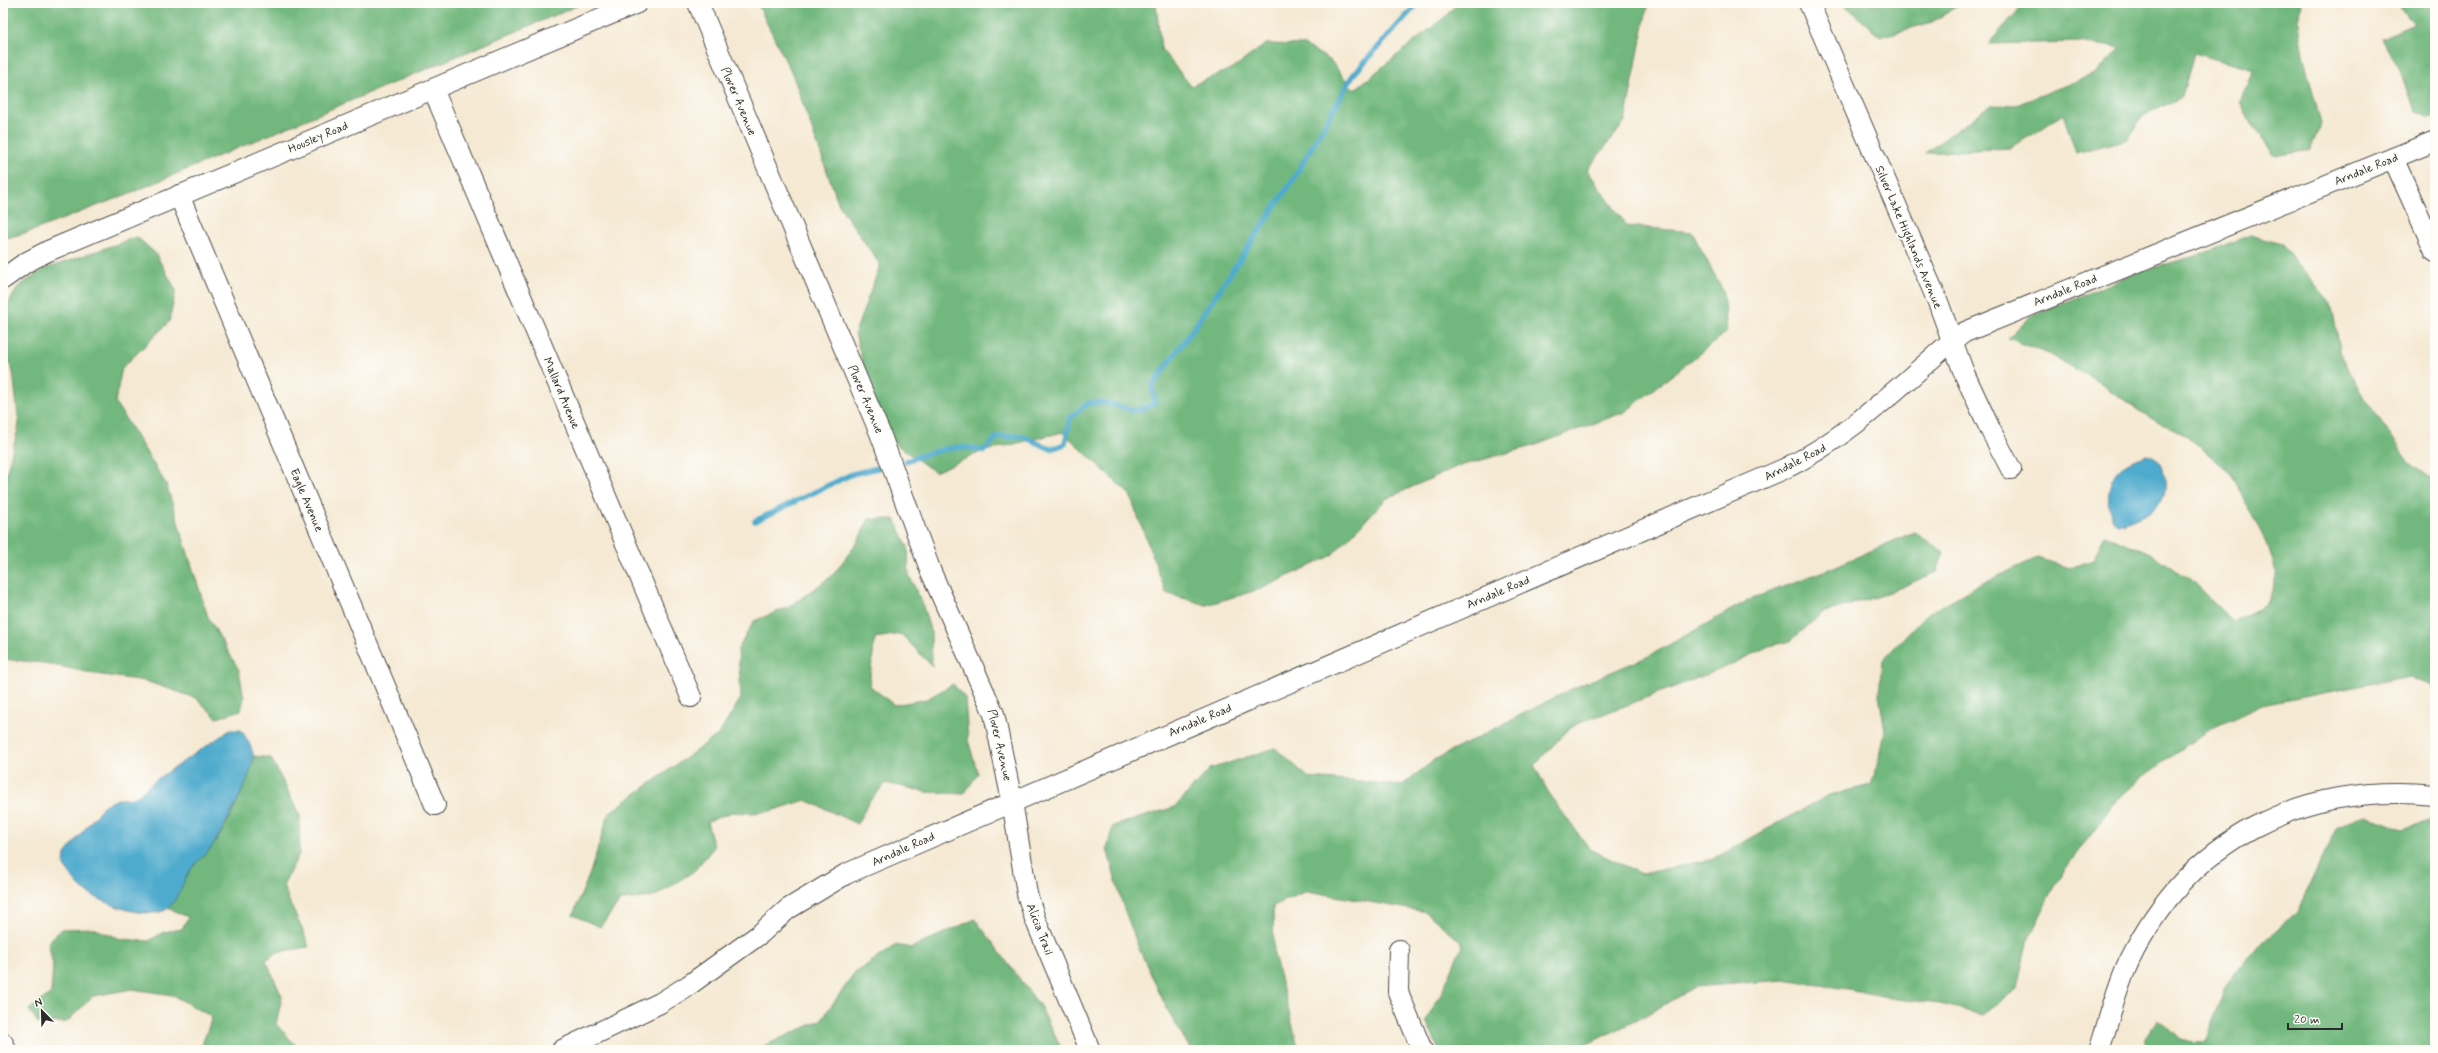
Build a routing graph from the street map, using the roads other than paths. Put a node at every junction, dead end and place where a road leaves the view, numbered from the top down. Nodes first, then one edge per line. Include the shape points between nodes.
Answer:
1 (637, 3) edge
2 (698, 3) edge
3 (1809, 3) edge
4 (433, 89) junction
5 (2435, 142) edge
6 (2392, 158) junction
7 (179, 196) junction
8 (2435, 250) edge
9 (3, 279) edge
10 (1952, 341) junction
11 (2011, 469) dead end
12 (691, 697) dead end
13 (2435, 795) edge
14 (1012, 801) junction
15 (435, 805) dead end
16 (1399, 950) dead end
17 (3, 1043) edge
18 (6, 1050) edge
19 (562, 1050) edge
20 (1090, 1050) edge
21 (1422, 1050) edge
22 (2099, 1050) edge

1 - 4 street, Housley Road
2 - 14 street, Plover Avenue via 880,433 931,572 994,714
3 - 10 street, Silver Lake Highlands Avenue via 1938,302
4 - 7 street, Housley Road
4 - 12 street, Mallard Avenue
5 - 6 street, Arndale Road
6 - 8 street
6 - 10 street, Arndale Road via 1984,323
7 - 9 street, Housley Road via 48,251
7 - 15 street, Eagle Avenue
10 - 11 street, Silver Lake Highlands Avenue via 1991,431
10 - 14 street, Arndale Road via 1850,429 1813,455 1638,533
13 - 22 street via 2402,792 2368,793 2333,798 2299,807 2239,836 2211,856 2181,884 2150,924 2123,977
14 - 19 street, Arndale Road via 834,881 788,909 760,934 689,985 660,1003
14 - 20 street, Alicia Trail via 1027,894
16 - 21 street via 1398,992
17 - 18 street

